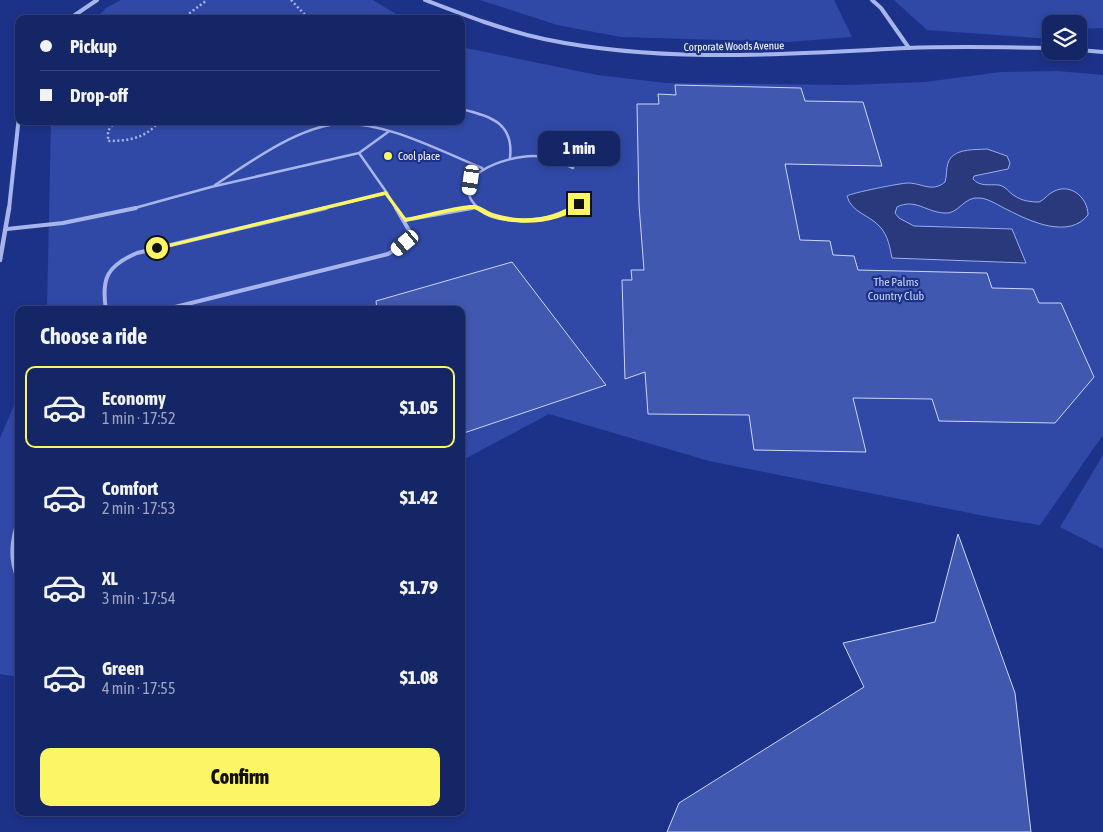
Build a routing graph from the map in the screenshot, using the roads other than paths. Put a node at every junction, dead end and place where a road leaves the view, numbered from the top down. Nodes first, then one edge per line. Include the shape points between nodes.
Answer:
1 (97, 0) edge
2 (425, 0) edge
3 (872, 0) edge
4 (75, 15) edge
5 (463, 15) edge
6 (465, 16) edge
7 (908, 48) junction
8 (1042, 48) edge
9 (1087, 51) edge
10 (1103, 52) edge
11 (465, 110) edge
12 (18, 125) edge
13 (333, 125) edge
14 (357, 125) edge
15 (388, 132) junction
16 (359, 153) junction
17 (510, 158) junction
18 (482, 168) junction
19 (573, 168) dead end
20 (211, 187) junction
21 (386, 193) junction
22 (579, 204) dead end
23 (475, 207) junction
24 (405, 220) junction
25 (7, 229) junction
26 (0, 260) edge
27 (106, 306) edge
28 (179, 306) edge
29 (15, 533) edge
30 (15, 573) edge

1 - 4 street
2 - 5 street, Corporate Woods Avenue
3 - 7 street
6 - 7 street, Corporate Woods Avenue via 535,36 649,55 747,56
7 - 8 street, Corporate Woods Avenue
9 - 10 street
11 - 17 lane via 496,122 507,131 511,141
12 - 25 street
13 - 20 lane via 286,143
14 - 15 lane
15 - 16 lane
15 - 18 lane
16 - 20 lane
16 - 21 lane
17 - 18 lane
17 - 19 lane via 556,160
18 - 23 lane via 471,180 469,194
20 - 25 lane via 128,210 63,223
21 - 24 lane
21 - 27 lane via 137,253 120,260 108,270 103,281
22 - 23 lane via 564,214 542,220 492,216
23 - 24 lane
24 - 28 lane via 410,232 405,243 377,258
25 - 26 street
29 - 30 lane via 10,551

